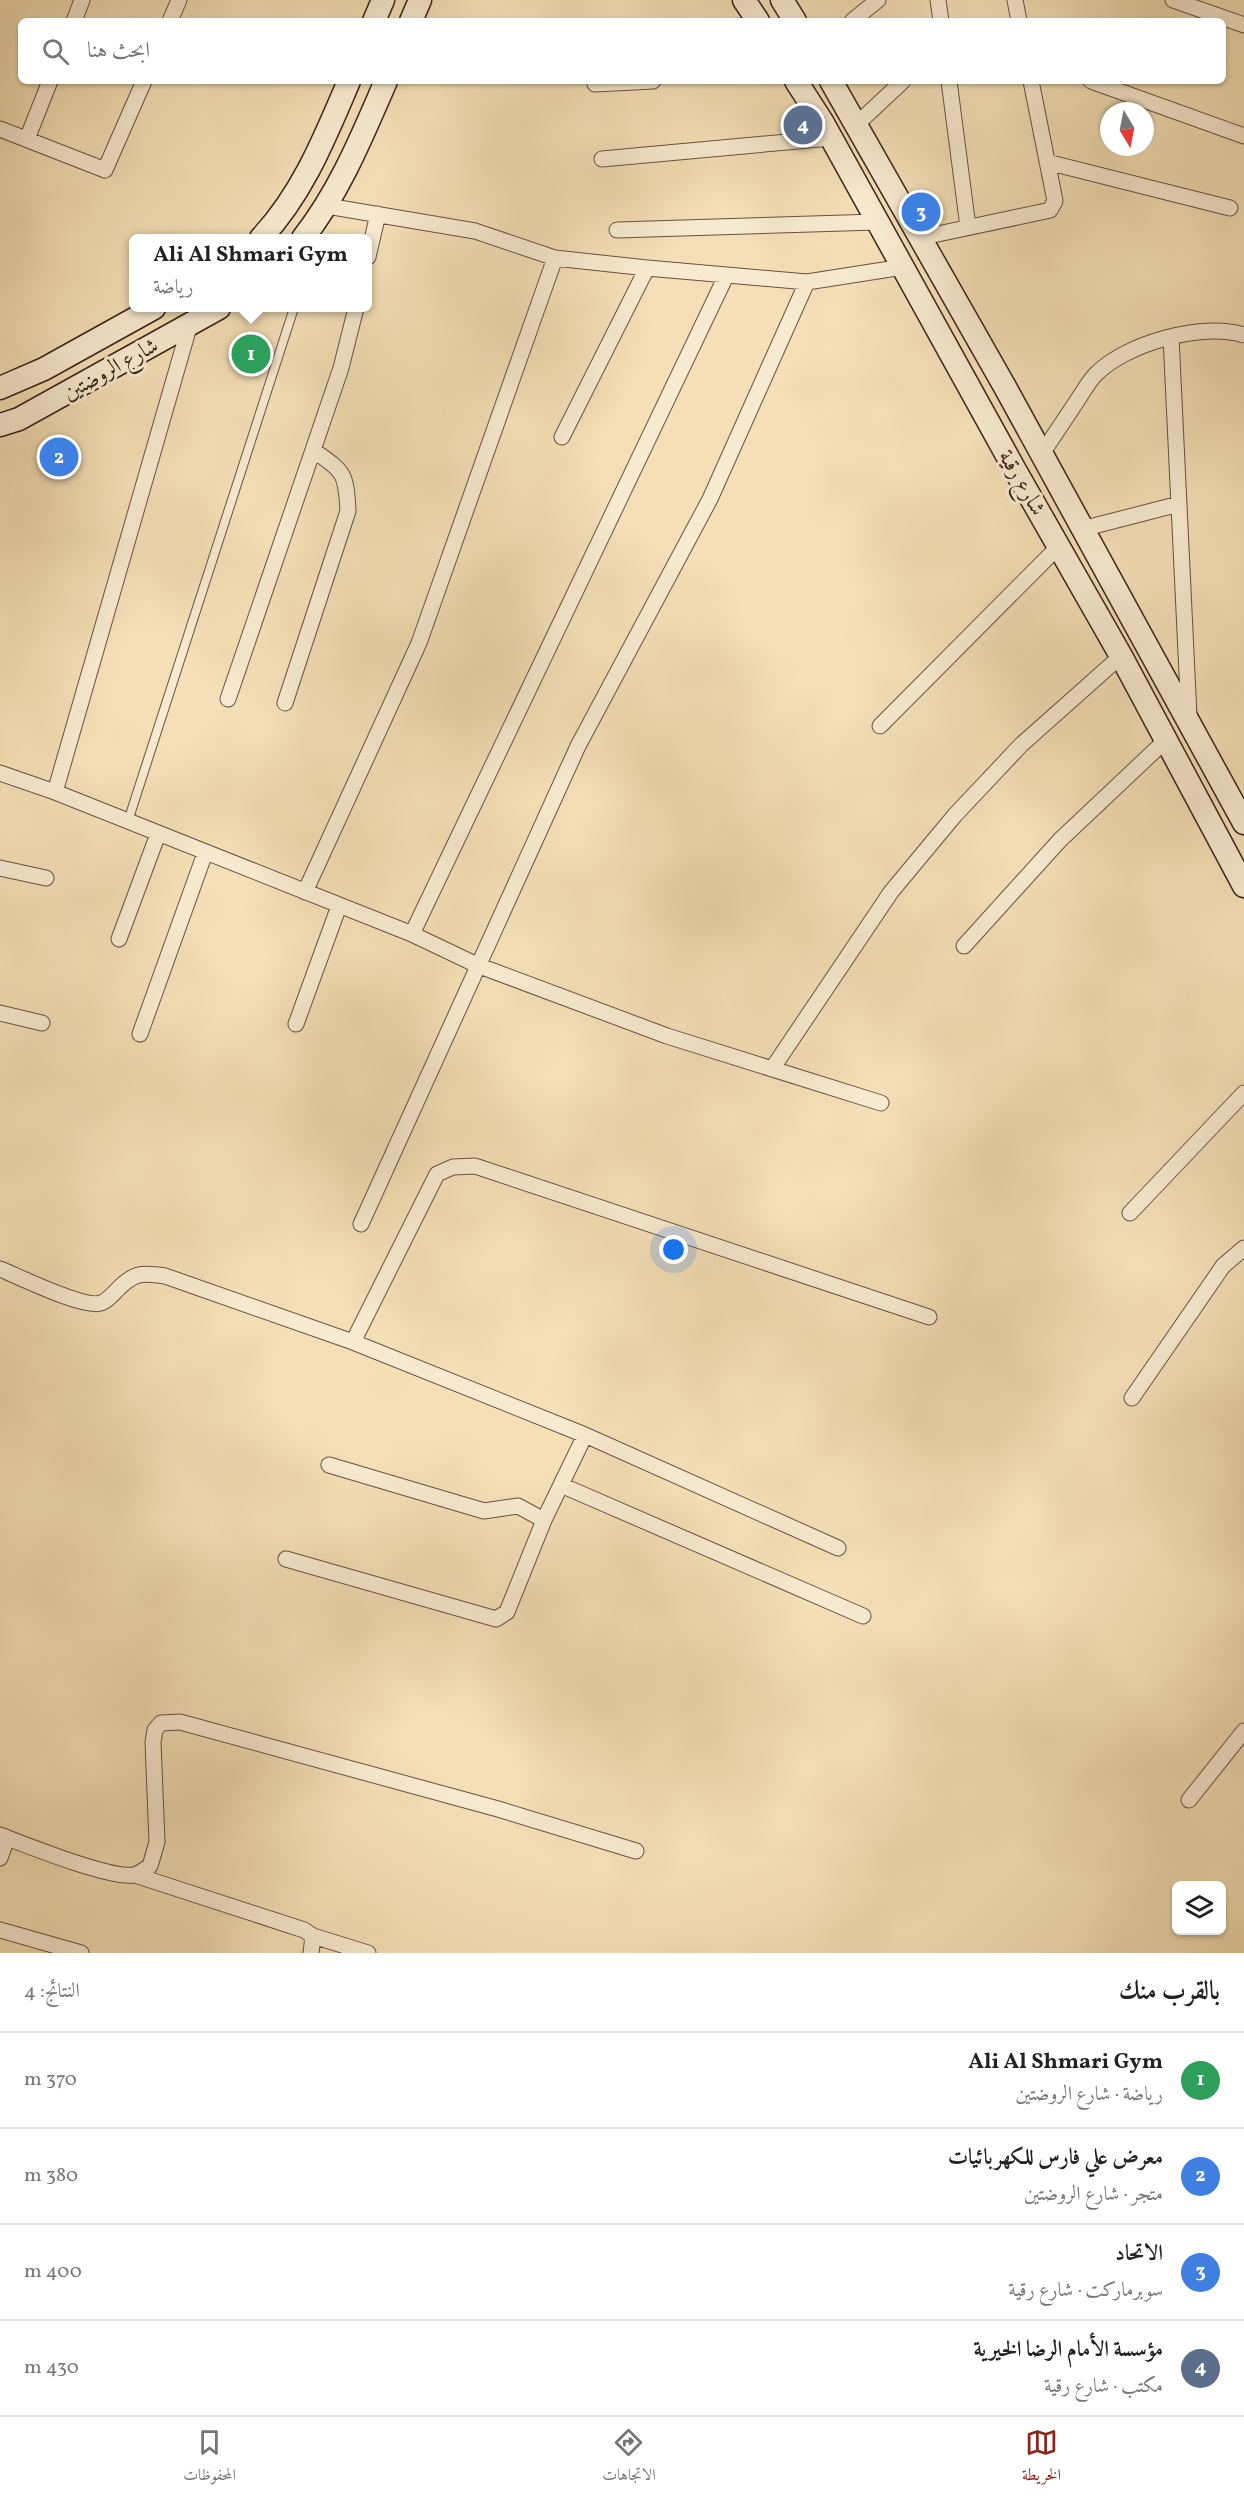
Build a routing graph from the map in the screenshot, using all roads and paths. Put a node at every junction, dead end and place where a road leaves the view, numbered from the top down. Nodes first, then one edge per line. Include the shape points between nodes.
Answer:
1 (82, 0) edge
2 (179, 0) edge
3 (383, 0) edge
4 (420, 0) edge
5 (744, 0) edge
6 (782, 0) edge
7 (878, 0) edge
8 (938, 0) edge
9 (1015, 0) edge
10 (1173, 0) edge
11 (75, 18) edge
12 (171, 18) edge
13 (375, 18) edge
14 (412, 18) edge
15 (756, 18) edge
16 (793, 18) edge
17 (856, 18) edge
18 (941, 18) edge
19 (1018, 18) edge
20 (1222, 18) edge
21 (1226, 19) edge
22 (1244, 26) edge
23 (49, 84) edge
24 (143, 84) edge
25 (348, 84) edge
26 (385, 84) edge
27 (798, 84) edge
28 (833, 84) edge
29 (900, 84) edge
30 (949, 84) edge
31 (1032, 84) edge
32 (1099, 84) edge
33 (857, 124) junction
34 (0, 129) edge
35 (1244, 136) edge
36 (831, 138) junction
37 (27, 139) junction
38 (602, 159) dead end
39 (1047, 162) junction
40 (327, 206) junction
41 (1230, 208) dead end
42 (378, 214) junction
43 (877, 222) junction
44 (969, 228) junction
45 (617, 230) dead end
46 (312, 233) edge
47 (264, 234) edge
48 (919, 238) junction
49 (372, 240) edge
50 (555, 258) junction
51 (903, 267) junction
52 (647, 268) junction
53 (726, 276) junction
54 (807, 282) junction
55 (147, 312) edge
56 (212, 312) edge
57 (293, 312) edge
58 (355, 312) edge
59 (190, 324) junction
60 (1244, 335) edge
61 (1172, 337) junction
62 (1005, 387) junction
63 (0, 388) edge
64 (978, 402) junction
65 (0, 425) edge
66 (562, 437) dead end
67 (313, 450) junction
68 (1041, 455) junction
69 (1015, 470) junction
70 (1179, 504) junction
71 (1082, 529) junction
72 (1059, 546) junction
73 (1121, 656) junction
74 (228, 699) dead end
75 (285, 703) dead end
76 (1189, 725) junction
77 (880, 726) dead end
78 (1166, 740) junction
79 (0, 773) edge
80 (55, 792) junction
81 (128, 821) junction
82 (1244, 823) edge
83 (158, 834) junction
84 (205, 853) junction
85 (0, 868) edge
86 (46, 878) dead end
87 (1244, 886) edge
88 (306, 892) junction
89 (339, 906) junction
90 (412, 934) junction
91 (119, 939) dead end
92 (964, 946) dead end
93 (477, 965) junction
94 (0, 1013) edge
95 (42, 1023) dead end
96 (296, 1024) dead end
97 (140, 1034) dead end
98 (772, 1069) junction
99 (1244, 1094) edge
100 (881, 1103) dead end
101 (1130, 1213) dead end
102 (361, 1224) dead end
103 (1244, 1248) edge
104 (0, 1269) edge
105 (929, 1317) dead end
106 (353, 1342) junction
107 (1132, 1398) dead end
108 (585, 1435) junction
109 (329, 1465) dead end
110 (561, 1485) junction
111 (544, 1520) junction
112 (838, 1548) dead end
113 (286, 1559) dead end
114 (863, 1616) dead end
115 (1244, 1731) edge
116 (1189, 1800) dead end
117 (3, 1837) edge
118 (636, 1851) dead end
119 (0, 1858) edge
120 (135, 1875) junction
121 (0, 1929) edge
122 (313, 1936) junction
123 (81, 1953) edge
124 (311, 1953) edge
125 (368, 1953) edge

1 - 11 street
2 - 12 street
3 - 13 street
4 - 14 street
5 - 15 street
6 - 16 street
7 - 17 street
8 - 18 street
9 - 19 street
10 - 20 street
21 - 22 street
23 - 37 street
24 - 37 street via 105,170
25 - 47 street via 308,173
26 - 40 street
27 - 36 street, شارع رقية
28 - 33 street, شارع رقية
29 - 33 street
30 - 44 street
31 - 39 street
32 - 35 street
33 - 48 street, شارع رقية
34 - 37 street
36 - 38 street
36 - 43 street, شارع رقية
39 - 41 street
39 - 44 street via 1054,201 1050,210
40 - 42 street
40 - 46 street
42 - 49 street
42 - 50 street via 475,231
43 - 45 street
43 - 51 street, شارع رقية
44 - 48 street
48 - 62 street, شارع رقية
50 - 52 street
50 - 88 street via 419,643
51 - 54 street
51 - 64 street, شارع رقية
52 - 53 street
52 - 66 street
53 - 54 street
53 - 90 street
54 - 93 street via 711,499 578,746
55 - 63 street, شارع الروضتين via 44,369
56 - 59 street, شارع الروضتين
57 - 81 lane
58 - 67 street
59 - 65 street, شارع الروضتين via 20,419
59 - 80 street
60 - 61 street via 1217,331
61 - 68 street via 1132,350 1095,375
61 - 70 street
62 - 64 street via 1005,398 997,406 987,407
62 - 68 street, شارع رقية
64 - 69 street, شارع رقية
67 - 74 street
67 - 75 street via 337,467 346,480 348,511
68 - 69 street via 1032,451 1022,453
68 - 71 street, شارع رقية
69 - 72 street, شارع رقية
70 - 71 street
70 - 76 street
71 - 76 street, شارع رقية
72 - 73 street, شارع رقية
72 - 77 street
73 - 78 street, شارع رقية
73 - 98 street via 1021,745 955,815 891,892
76 - 82 street, شارع رقية
78 - 87 street, شارع رقية
78 - 92 street via 1060,840
79 - 80 street
80 - 81 street
81 - 83 street
83 - 84 street
83 - 91 street
84 - 88 street
84 - 97 street
85 - 86 street
88 - 89 street
89 - 90 street
89 - 96 street
90 - 93 street
93 - 98 street via 668,1036
93 - 102 street
94 - 95 street
98 - 100 street
99 - 101 street
103 - 107 street via 1224,1266
104 - 106 street via 84,1303 101,1303 129,1278 145,1273 165,1276
105 - 106 street via 475,1166 453,1167 437,1174
106 - 108 street
108 - 110 street
108 - 112 street
109 - 111 street via 484,1511 518,1506
110 - 111 street
110 - 114 street
111 - 113 street via 507,1612 496,1619
115 - 116 street
117 - 119 street
117 - 120 street via 116,1874
118 - 120 street via 180,1722 161,1723 155,1730 157,1842 150,1866
120 - 122 street
121 - 123 street
122 - 124 street
122 - 125 street

